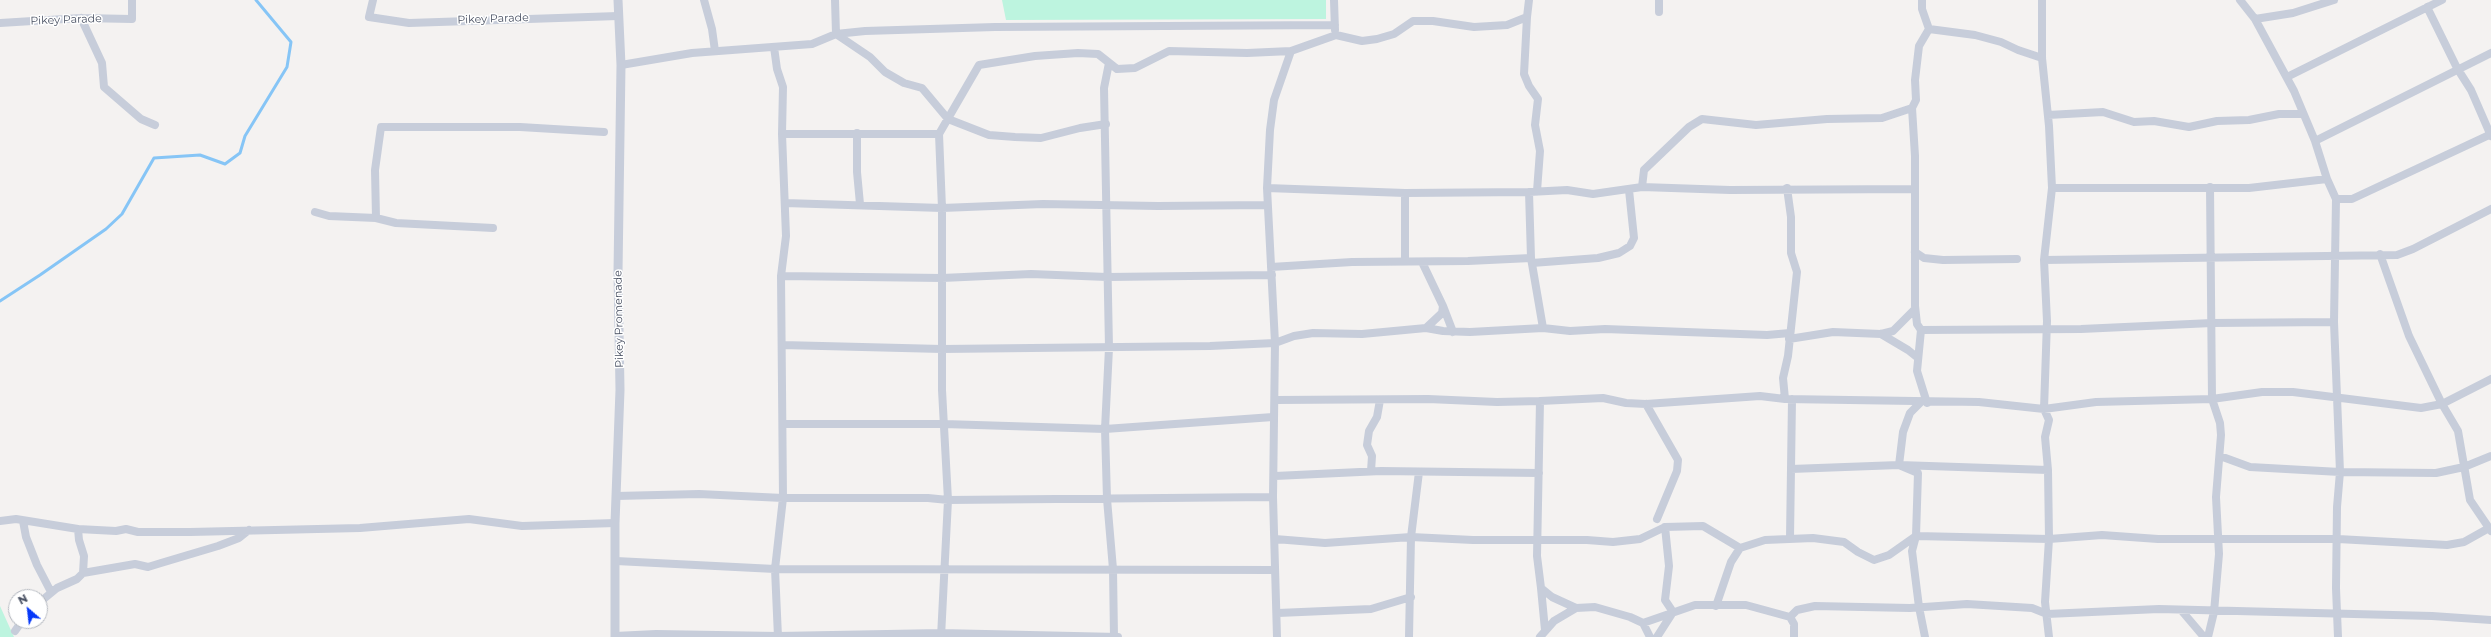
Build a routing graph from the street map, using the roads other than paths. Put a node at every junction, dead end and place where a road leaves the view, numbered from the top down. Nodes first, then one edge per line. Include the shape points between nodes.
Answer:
1 (132, 0) edge
2 (373, 0) edge
3 (618, 0) edge
4 (704, 0) edge
5 (835, 0) edge
6 (1334, 0) edge
7 (1529, 0) edge
8 (1659, 0) edge
9 (1922, 0) edge
10 (2042, 0) edge
11 (2240, 0) edge
12 (2334, 0) edge
13 (2442, 0) edge
14 (2427, 7) junction
15 (1658, 12) dead end
16 (618, 16) junction
17 (81, 18) junction
18 (1527, 18) junction
19 (2255, 19) junction
20 (0, 23) edge
21 (1335, 25) junction
22 (1929, 29) junction
23 (836, 34) junction
24 (1336, 34) junction
25 (774, 47) junction
26 (715, 51) junction
27 (1291, 51) junction
28 (2491, 52) edge
29 (2042, 58) junction
30 (1109, 64) junction
31 (621, 65) junction
32 (2457, 68) junction
33 (2287, 77) junction
34 (1912, 108) junction
35 (2048, 114) junction
36 (2302, 114) junction
37 (948, 118) junction
38 (1106, 124) junction
39 (155, 125) dead end
40 (604, 132) dead end
41 (857, 133) junction
42 (782, 134) junction
43 (939, 134) junction
44 (2491, 135) edge
45 (2315, 140) junction
46 (2327, 179) junction
47 (1642, 187) junction
48 (2210, 187) junction
49 (1267, 188) junction
50 (1787, 188) junction
51 (2052, 188) junction
52 (1915, 189) junction
53 (1629, 190) junction
54 (1533, 191) junction
55 (1405, 193) junction
56 (2336, 199) junction
57 (784, 203) junction
58 (860, 204) junction
59 (1108, 205) junction
60 (1267, 205) junction
61 (942, 208) junction
62 (2491, 209) edge
63 (315, 212) dead end
64 (376, 218) junction
65 (493, 228) dead end
66 (1915, 252) junction
67 (2334, 254) junction
68 (2380, 254) junction
69 (2210, 256) junction
70 (2017, 259) dead end
71 (2044, 260) junction
72 (1404, 261) junction
73 (1531, 261) junction
74 (1422, 262) junction
75 (1272, 271) junction
76 (781, 276) junction
77 (1107, 277) junction
78 (942, 278) junction
79 (1443, 306) junction
80 (1915, 309) junction
81 (2334, 322) junction
82 (2212, 323) junction
83 (1426, 328) junction
84 (1543, 328) junction
85 (2047, 329) junction
86 (1921, 330) junction
87 (1453, 332) junction
88 (1881, 334) junction
89 (1790, 336) junction
90 (1275, 344) junction
91 (782, 345) junction
92 (1109, 348) junction
93 (942, 349) junction
94 (1918, 358) junction
95 (2491, 379) edge
96 (2338, 398) junction
97 (1788, 399) junction
98 (2212, 399) junction
99 (1276, 400) junction
100 (1380, 400) junction
101 (1540, 401) junction
102 (1924, 403) junction
103 (1646, 404) junction
104 (2442, 404) junction
105 (2044, 409) junction
106 (1273, 416) junction
107 (784, 424) junction
108 (944, 424) junction
109 (1105, 429) junction
110 (2220, 456) junction
111 (2491, 456) edge
112 (1899, 464) junction
113 (2464, 467) junction
114 (1791, 469) junction
115 (2048, 470) junction
116 (1371, 471) junction
117 (1419, 472) junction
118 (2340, 472) junction
119 (1539, 473) junction
120 (1275, 476) junction
121 (616, 496) junction
122 (1273, 497) junction
123 (783, 498) junction
124 (1107, 499) junction
125 (948, 500) junction
126 (1657, 519) dead end
127 (0, 520) edge
128 (23, 521) junction
129 (615, 524) junction
130 (1665, 527) junction
131 (78, 529) junction
132 (250, 530) junction
133 (2490, 530) edge
134 (1916, 536) junction
135 (1410, 538) junction
136 (1790, 538) junction
137 (1276, 539) junction
138 (2049, 539) junction
139 (2218, 539) junction
140 (2338, 539) junction
141 (1537, 540) junction
142 (1740, 548) junction
143 (616, 561) junction
144 (775, 569) junction
145 (1113, 569) junction
146 (944, 570) junction
147 (1275, 570) junction
148 (83, 573) junction
149 (1541, 588) junction
150 (51, 592) junction
151 (48, 595) edge
152 (1411, 597) junction
153 (1716, 606) junction
154 (1919, 607) junction
155 (1576, 608) junction
156 (2181, 610) junction
157 (1278, 612) junction
158 (1672, 612) junction
159 (2214, 612) junction
160 (2047, 614) junction
161 (2337, 614) junction
162 (1790, 617) junction
163 (2491, 620) edge
164 (1643, 623) junction
165 (1545, 630) junction
166 (941, 635) edge
167 (615, 637) edge
168 (778, 637) edge
169 (1114, 637) edge
170 (1118, 637) edge
171 (1277, 637) edge
172 (1409, 637) edge
173 (1540, 637) edge
174 (1650, 637) edge
175 (1657, 637) edge
176 (1794, 637) edge
177 (1925, 637) edge
178 (2049, 637) edge
179 (2204, 637) edge
180 (2208, 637) edge
181 (2338, 637) edge

1 - 17 street, Pikey Parade via 132,19
2 - 16 street, Pikey Parade via 369,17 409,23
3 - 16 street, Pikey Promenade
4 - 26 street
5 - 23 street
6 - 21 street
7 - 18 street
8 - 15 street
9 - 22 street via 1922,9
10 - 29 street
11 - 19 street
12 - 19 street via 2293,13
13 - 14 street
14 - 32 street
14 - 33 street
16 - 31 street, Pikey Promenade
17 - 20 street, Pikey Parade
17 - 39 street via 102,63 104,87 141,119
18 - 24 street via 1491,27 1413,21 1394,34 1362,41
18 - 54 street via 1524,74 1528,86 1538,99 1535,124 1540,151
19 - 33 street
21 - 23 street via 995,27
21 - 24 street
22 - 29 street via 1975,35
22 - 34 street via 1919,46 1915,80 1916,100
23 - 25 street via 812,44
23 - 37 street via 870,57 886,72 904,83 922,88
24 - 27 street
25 - 26 street
25 - 42 street via 783,87
26 - 31 street
27 - 30 street via 1247,54 1169,51 1135,68 1116,69
27 - 49 street via 1274,100
28 - 32 street
29 - 35 street
30 - 37 street via 1098,54 1078,53 1035,56 979,65
30 - 38 street via 1104,88
31 - 121 street, Pikey Promenade via 618,272 620,390
32 - 44 street via 2471,90
32 - 45 street
33 - 36 street
34 - 47 street via 1882,118 1827,119 1756,125 1702,119 1689,127 1644,170
34 - 52 street
35 - 36 street via 2103,112 2134,122 2154,121 2189,127 2217,120 2249,120 2279,114
35 - 51 street
36 - 45 street
37 - 38 street via 989,135 1041,138
37 - 43 street
38 - 59 street
40 - 64 street via 520,126 381,127 375,170
41 - 42 street
41 - 43 street
41 - 58 street
42 - 57 street
43 - 61 street
44 - 56 street via 2372,192 2352,199
45 - 46 street
46 - 48 street via 2249,188
46 - 56 street
47 - 50 street via 1730,190
47 - 53 street
48 - 51 street
48 - 69 street
49 - 55 street
49 - 60 street
50 - 52 street
50 - 89 street via 1791,217 1791,253 1797,272
51 - 71 street
52 - 66 street
53 - 54 street via 1593,194 1567,190
53 - 73 street via 1634,238 1630,246 1619,253 1598,258
54 - 55 street
54 - 73 street
55 - 72 street
56 - 67 street
57 - 58 street
57 - 76 street via 786,236
58 - 61 street
59 - 60 street
59 - 61 street via 1043,204
59 - 77 street
60 - 75 street
61 - 78 street
62 - 68 street via 2404,253
63 - 64 street via 329,216
64 - 65 street via 396,223
66 - 70 street via 1924,258 1943,260
66 - 80 street
67 - 68 street
67 - 69 street via 2273,257
67 - 81 street
68 - 104 street via 2409,336
69 - 71 street
69 - 82 street
71 - 85 street
72 - 74 street
72 - 75 street
73 - 74 street
73 - 84 street
74 - 79 street
75 - 77 street
75 - 90 street
76 - 78 street
76 - 91 street
77 - 78 street via 1031,274
77 - 92 street
78 - 93 street
79 - 83 street via 1442,313
79 - 87 street
80 - 86 street via 1917,324
80 - 88 street via 1894,331
81 - 82 street
81 - 96 street
82 - 85 street
82 - 98 street
83 - 87 street
83 - 90 street via 1362,334 1313,333 1294,336
84 - 87 street
84 - 89 street via 1570,331 1605,329
85 - 86 street
85 - 105 street
86 - 94 street
88 - 89 street via 1833,332
88 - 94 street
89 - 97 street via 1783,378
90 - 92 street
90 - 99 street
91 - 93 street
91 - 107 street
92 - 93 street
92 - 109 street
93 - 108 street
94 - 102 street via 1917,371
95 - 104 street
96 - 98 street via 2282,392
96 - 104 street via 2421,408
96 - 118 street
97 - 102 street
97 - 103 street via 1738,397
97 - 114 street
98 - 105 street via 2096,402
98 - 110 street via 2220,423
99 - 100 street
99 - 106 street
100 - 101 street
100 - 116 street via 1367,445 1372,456
101 - 103 street via 1604,398
101 - 119 street
102 - 105 street via 1979,402
102 - 112 street via 1910,413 1903,432
103 - 126 street via 1678,460 1677,472
104 - 113 street via 2458,431
105 - 115 street via 2049,420 2045,437
106 - 109 street via 1209,423
106 - 120 street
107 - 108 street
107 - 123 street
108 - 109 street
108 - 125 street
109 - 124 street
110 - 118 street via 2250,467
110 - 139 street via 2216,497
111 - 113 street
112 - 114 street
112 - 115 street
112 - 134 street via 1918,473
113 - 118 street via 2436,473
113 - 133 street via 2470,500
114 - 136 street
115 - 138 street
116 - 117 street
116 - 120 street
117 - 119 street
117 - 135 street
118 - 140 street
119 - 141 street
120 - 122 street
121 - 123 street via 707,495
121 - 129 street, Pikey Promenade
122 - 124 street
122 - 137 street
123 - 125 street
123 - 144 street
124 - 125 street
124 - 145 street
125 - 146 street
127 - 128 street
128 - 131 street
128 - 150 street via 26,537
129 - 132 street via 522,526 469,519 360,528
129 - 143 street, Pikey Promenade
130 - 141 street via 1640,539 1623,542
130 - 142 street via 1702,526
130 - 158 street via 1669,566 1665,600
131 - 132 street via 126,529 138,532
131 - 148 street via 84,556
132 - 148 street via 218,546 148,567 135,564
133 - 140 street via 2464,542 2448,545
134 - 136 street via 1889,555 1874,560 1844,542
134 - 138 street
134 - 154 street via 1912,551
135 - 137 street via 1325,543
135 - 141 street
135 - 152 street
136 - 142 street via 1756,541
137 - 147 street
138 - 139 street via 2102,535 2158,539
138 - 160 street via 2045,602
139 - 140 street
139 - 159 street
140 - 161 street
141 - 149 street
142 - 153 street via 1731,562
143 - 144 street
143 - 167 street, Pikey Promenade
144 - 146 street
144 - 168 street
145 - 146 street
145 - 147 street
145 - 169 street
146 - 166 street
147 - 157 street
148 - 150 street via 77,579
149 - 155 street via 1552,597
149 - 165 street
150 - 151 street
152 - 157 street via 1364,610
152 - 172 street
153 - 158 street via 1696,605
153 - 162 street via 1758,607
154 - 160 street via 1967,604 2009,606 2032,608
154 - 162 street via 1815,606 1797,610
154 - 177 street
155 - 164 street via 1609,610
155 - 165 street via 1567,611
156 - 159 street
156 - 160 street via 2132,609
156 - 179 street
157 - 171 street
158 - 164 street
158 - 175 street
159 - 161 street
159 - 180 street
160 - 178 street
161 - 163 street
161 - 181 street
162 - 176 street via 1794,624
164 - 174 street
165 - 173 street
166 - 168 street
166 - 169 street
167 - 168 street via 656,634
169 - 170 street

